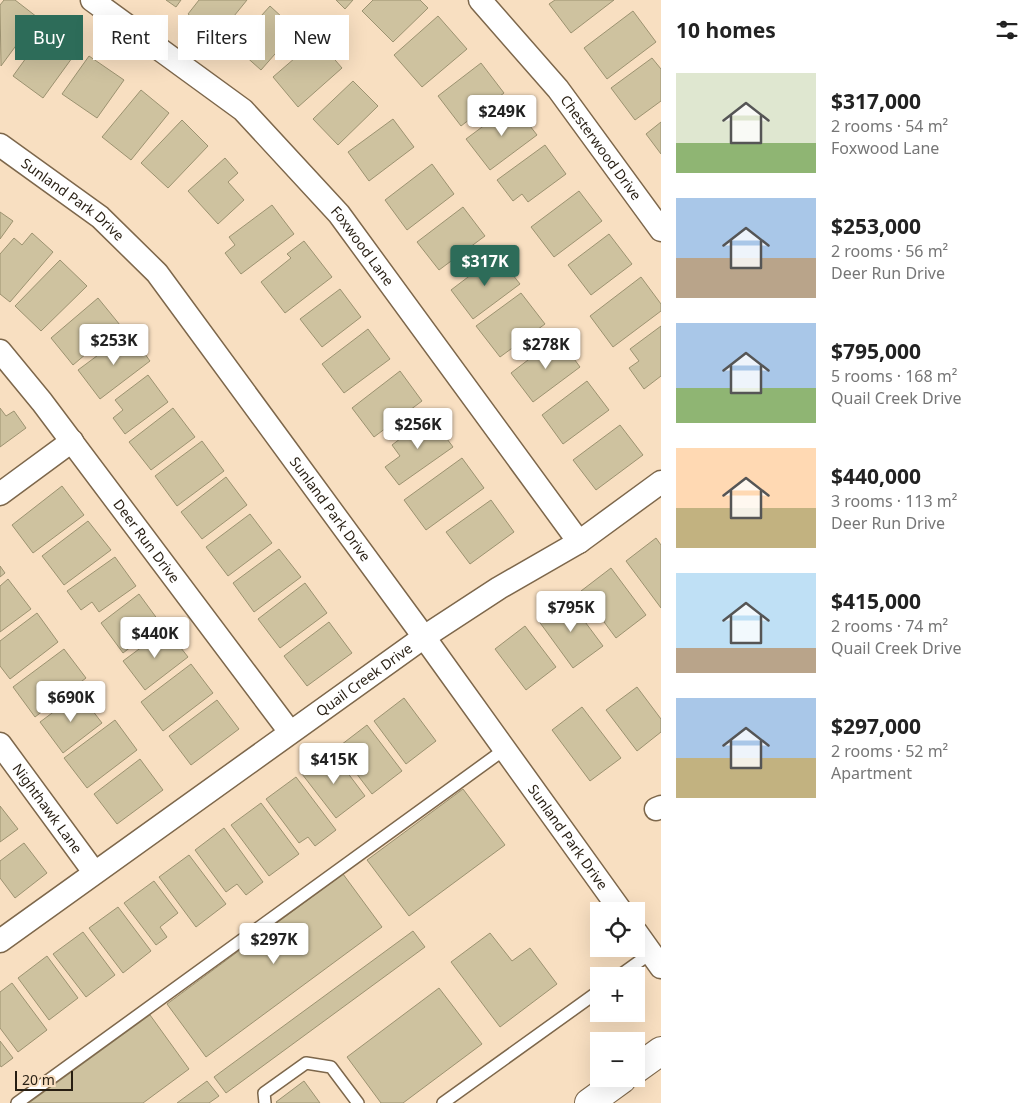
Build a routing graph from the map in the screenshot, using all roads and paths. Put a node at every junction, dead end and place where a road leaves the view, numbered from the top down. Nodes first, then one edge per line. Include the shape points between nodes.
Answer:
1 (92, 0) edge
2 (480, 0) edge
3 (0, 145) edge
4 (661, 230) edge
5 (0, 351) edge
6 (72, 441) junction
7 (661, 482) edge
8 (0, 494) edge
9 (579, 542) junction
10 (424, 637) junction
11 (290, 732) junction
12 (0, 744) edge
13 (505, 749) junction
14 (94, 872) junction
15 (615, 902) edge
16 (0, 941) edge
17 (645, 945) edge
18 (656, 960) edge
19 (640, 967) edge
20 (590, 997) edge
21 (661, 1051) edge
22 (645, 1063) edge
23 (611, 1087) edge
24 (18, 1103) edge
25 (265, 1103) edge
26 (358, 1103) edge
27 (443, 1103) edge
28 (589, 1103) edge

1 - 9 street, Foxwood Lane via 243,110 339,214
2 - 4 street, Chesterwood Drive via 558,89
3 - 10 street, Sunland Park Drive via 100,217 156,273
5 - 6 street, Deer Run Drive
6 - 8 street
6 - 11 street, Deer Run Drive
7 - 9 street, Quail Creek Drive
9 - 10 street, Quail Creek Drive via 499,588
10 - 11 street, Quail Creek Drive
10 - 13 street, Sunland Park Drive
11 - 14 street, Quail Creek Drive
12 - 14 street, Nighthawk Lane
13 - 15 street, Sunland Park Drive
13 - 24 lane
14 - 16 street, Quail Creek Drive
17 - 18 street
18 - 19 lane
20 - 27 lane
21 - 22 main road
23 - 28 main road
25 - 26 lane via 264,1093 306,1063 331,1067

